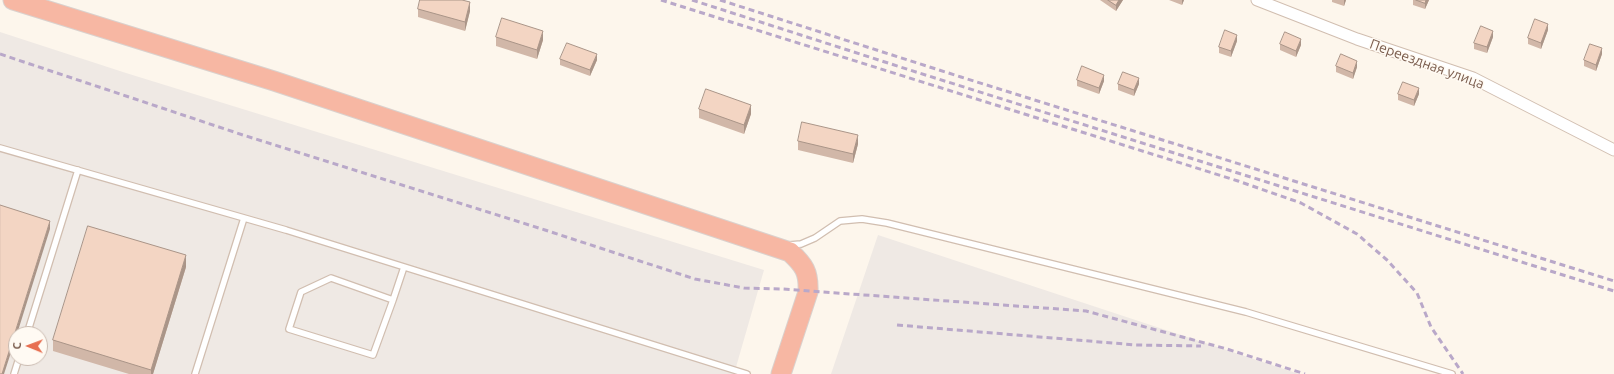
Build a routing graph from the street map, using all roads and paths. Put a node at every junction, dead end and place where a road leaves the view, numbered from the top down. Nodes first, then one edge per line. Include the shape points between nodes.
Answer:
1 (13, 0) edge
2 (1257, 0) edge
3 (0, 148) edge
4 (1614, 150) edge
5 (78, 170) junction
6 (244, 218) junction
7 (776, 247) junction
8 (404, 267) junction
9 (393, 300) junction
10 (29, 326) edge
11 (195, 374) edge
12 (747, 374) edge
13 (781, 374) edge
14 (1452, 374) edge

1 - 7 highway via 274,81
2 - 4 street, Переездная улица via 1357,39 1473,78
3 - 5 lane
5 - 6 lane
5 - 10 lane
6 - 8 lane
6 - 11 lane
7 - 13 highway via 790,252 803,264 808,278 808,292
7 - 14 lane via 801,244 840,221 862,219 887,223 1246,312
8 - 9 lane
8 - 12 lane
9 - 9 lane via 331,278 301,292 289,329 373,355

